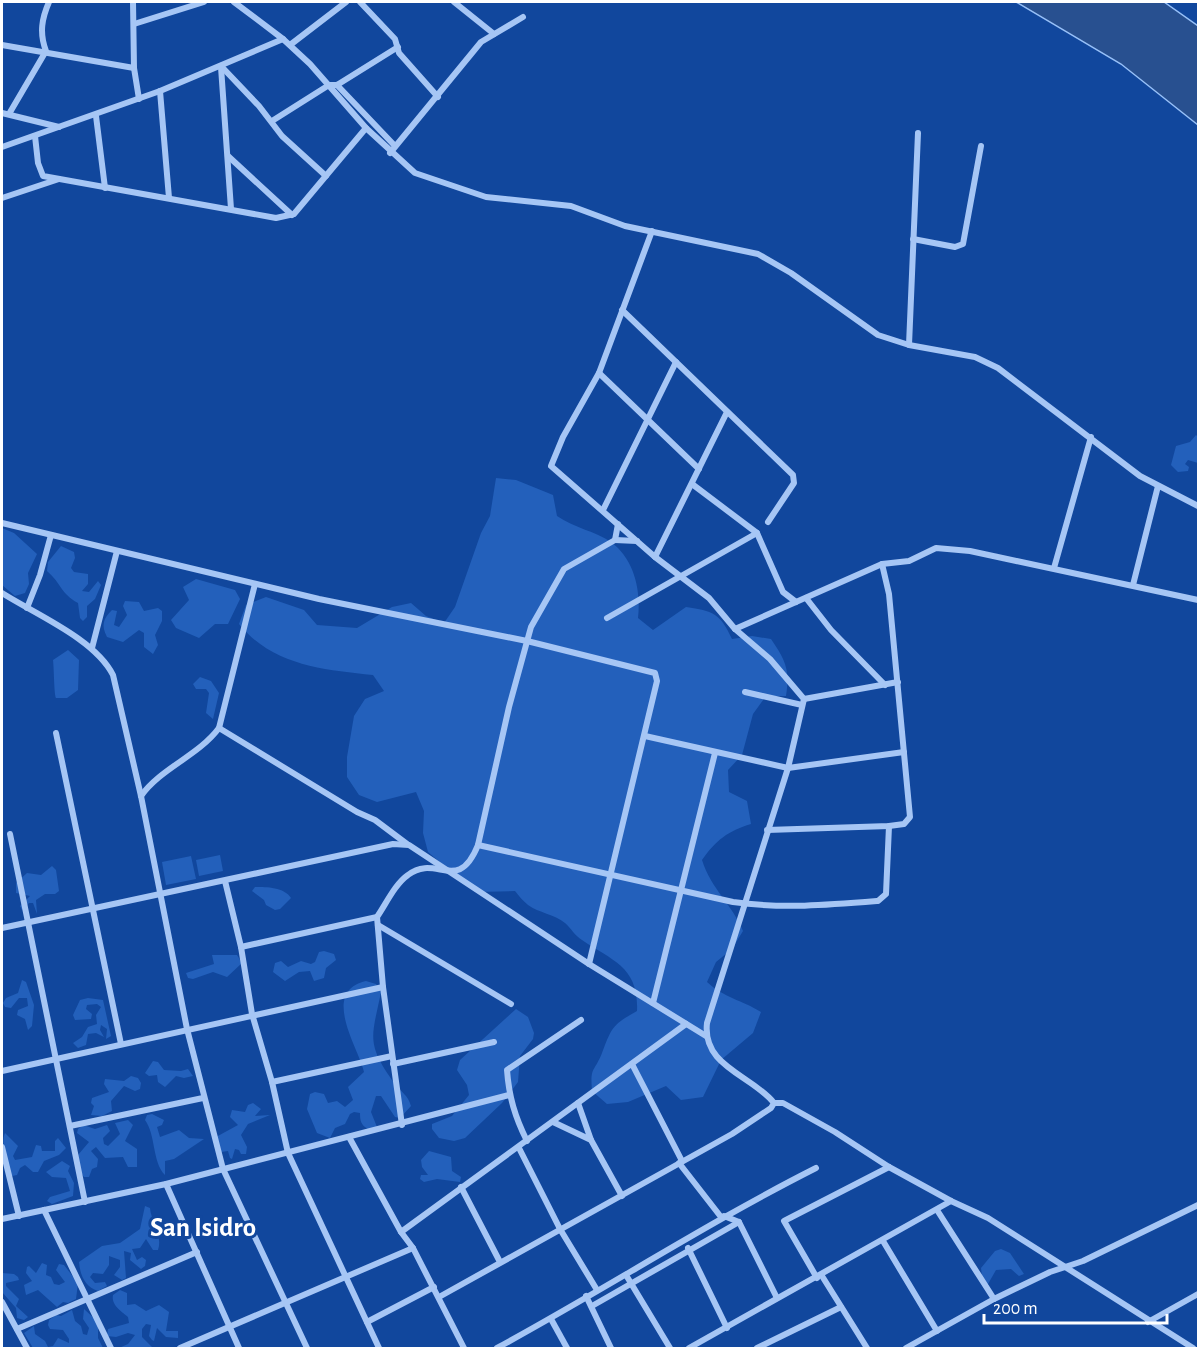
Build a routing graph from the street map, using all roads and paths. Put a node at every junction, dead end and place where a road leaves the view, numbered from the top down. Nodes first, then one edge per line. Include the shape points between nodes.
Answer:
1 (48, 2) edge
2 (133, 2) edge
3 (204, 2) edge
4 (234, 2) edge
5 (346, 2) edge
6 (360, 2) edge
7 (454, 2) edge
8 (523, 17) dead end
9 (134, 24) junction
10 (494, 34) junction
11 (283, 39) junction
12 (2, 45) edge
13 (290, 45) junction
14 (398, 47) junction
15 (46, 51) junction
16 (221, 66) junction
17 (134, 68) junction
18 (329, 85) junction
19 (337, 85) junction
20 (160, 92) junction
21 (438, 97) junction
22 (139, 99) junction
23 (5, 113) edge
24 (96, 116) junction
25 (272, 121) junction
26 (59, 127) junction
27 (366, 128) junction
28 (918, 133) dead end
29 (35, 136) junction
30 (395, 146) junction
31 (981, 146) dead end
32 (2, 147) edge
33 (390, 153) junction
34 (228, 156) junction
35 (326, 176) junction
36 (59, 179) junction
37 (105, 188) junction
38 (2, 198) edge
39 (169, 198) junction
40 (231, 209) junction
41 (292, 215) junction
42 (652, 231) junction
43 (913, 239) junction
44 (622, 310) junction
45 (909, 345) junction
46 (676, 362) junction
47 (599, 373) junction
48 (728, 412) junction
49 (647, 421) junction
50 (1091, 437) junction
51 (699, 469) junction
52 (692, 483) junction
53 (1158, 486) junction
54 (1198, 506) edge
55 (603, 510) junction
56 (768, 522) dead end
57 (2, 523) edge
58 (618, 524) junction
59 (757, 533) junction
60 (51, 535) junction
61 (615, 540) junction
62 (637, 541) junction
63 (117, 551) junction
64 (655, 557) junction
65 (882, 564) junction
66 (1054, 568) junction
67 (680, 577) junction
68 (255, 584) junction
69 (1132, 585) junction
70 (2, 593) edge
71 (806, 598) junction
72 (1198, 600) edge
73 (796, 602) junction
74 (27, 608) junction
75 (607, 618) dead end
76 (735, 629) junction
77 (527, 641) junction
78 (92, 648) junction
79 (898, 682) junction
80 (885, 685) junction
81 (745, 692) dead end
82 (803, 702) junction
83 (219, 728) junction
84 (56, 734) dead end
85 (645, 736) junction
86 (904, 752) junction
87 (715, 753) junction
88 (788, 768) junction
89 (141, 796) junction
90 (889, 826) junction
91 (767, 830) junction
92 (10, 834) dead end
93 (409, 845) junction
94 (478, 845) junction
95 (450, 871) junction
96 (611, 873) junction
97 (225, 881) junction
98 (680, 889) junction
99 (161, 895) junction
100 (746, 904) junction
101 (94, 908) junction
102 (377, 917) junction
103 (26, 923) junction
104 (378, 925) junction
105 (2, 928) edge
106 (241, 947) junction
107 (589, 964) junction
108 (383, 987) junction
109 (511, 1004) dead end
110 (653, 1004) junction
111 (252, 1014) junction
112 (581, 1020) dead end
113 (687, 1024) junction
114 (187, 1029) junction
115 (706, 1036) junction
116 (494, 1042) dead end
117 (121, 1044) junction
118 (392, 1056) junction
119 (56, 1061) junction
120 (393, 1064) junction
121 (632, 1064) junction
122 (2, 1071) edge
123 (272, 1082) junction
124 (509, 1095) junction
125 (202, 1098) junction
126 (578, 1103) junction
127 (774, 1103) junction
128 (553, 1122) junction
129 (402, 1125) junction
130 (70, 1126) junction
131 (349, 1137) junction
132 (591, 1140) junction
133 (527, 1141) junction
134 (2, 1147) edge
135 (519, 1148) junction
136 (288, 1153) junction
137 (681, 1162) junction
138 (889, 1167) junction
139 (816, 1168) dead end
140 (223, 1169) junction
141 (166, 1184) junction
142 (461, 1187) junction
143 (622, 1196) junction
144 (85, 1202) junction
145 (951, 1202) junction
146 (1198, 1205) edge
147 (44, 1210) junction
148 (937, 1210) junction
149 (19, 1216) junction
150 (722, 1217) junction
151 (2, 1220) edge
152 (739, 1222) junction
153 (560, 1229) junction
154 (401, 1232) junction
155 (684, 1241) junction
156 (883, 1241) junction
157 (413, 1248) junction
158 (689, 1250) junction
159 (196, 1252) junction
160 (500, 1262) junction
161 (1066, 1268) junction
162 (626, 1275) junction
163 (819, 1277) junction
164 (344, 1278) junction
165 (633, 1285) junction
166 (434, 1287) junction
167 (597, 1290) junction
168 (1198, 1294) edge
169 (586, 1296) junction
170 (439, 1297) junction
171 (777, 1298) junction
172 (88, 1299) junction
173 (994, 1299) junction
174 (2, 1302) edge
175 (286, 1302) junction
176 (592, 1306) junction
177 (841, 1307) junction
178 (550, 1319) junction
179 (368, 1322) junction
180 (1148, 1322) junction
181 (229, 1326) junction
182 (727, 1328) junction
183 (17, 1329) junction
184 (937, 1331) junction
185 (27, 1348) edge
186 (111, 1348) edge
187 (180, 1348) edge
188 (239, 1348) edge
189 (307, 1348) edge
190 (379, 1348) edge
191 (464, 1348) edge
192 (497, 1348) edge
193 (567, 1348) edge
194 (611, 1348) edge
195 (670, 1348) edge
196 (689, 1348) edge
197 (757, 1348) edge
198 (867, 1348) edge
199 (906, 1348) edge
200 (1193, 1348) edge

1 - 15 street via 42,18
2 - 9 street
3 - 9 street
4 - 11 street
5 - 13 street
6 - 14 street
7 - 10 street
8 - 10 street
9 - 17 street
10 - 21 street via 481,42
11 - 13 street
11 - 16 street
12 - 15 street
13 - 18 street
14 - 19 street
14 - 21 street
15 - 17 street
15 - 23 street
16 - 20 street
16 - 25 street
16 - 34 street
17 - 22 street
18 - 19 street
18 - 25 street
18 - 27 street
19 - 30 street
20 - 22 street
20 - 39 street
21 - 30 street
22 - 24 street
23 - 26 street
24 - 26 street
24 - 37 street
25 - 35 street via 282,136
26 - 29 street
27 - 33 street
27 - 35 street
28 - 43 street
29 - 32 street
29 - 36 street via 43,176
30 - 33 street
31 - 43 street via 963,244 955,247
33 - 42 street via 415,173 486,197 571,206 625,226
34 - 40 street
34 - 41 street
35 - 41 street
36 - 37 street
36 - 38 street
37 - 39 street
39 - 40 street
40 - 41 street via 276,218
42 - 44 street
42 - 45 street via 729,246 769,259 870,330
43 - 45 street
44 - 46 street
44 - 47 street
45 - 50 street via 975,357 998,368
46 - 48 street
46 - 49 street
47 - 49 street
47 - 55 street via 551,466
48 - 51 street
48 - 56 street via 793,474 794,483
49 - 51 street
49 - 55 street
50 - 53 street
50 - 66 street
51 - 52 street
52 - 59 street
52 - 64 street
53 - 54 street
53 - 69 street
55 - 58 street
57 - 60 street
58 - 61 street
58 - 62 street
59 - 67 street
59 - 73 street via 783,592
60 - 63 street
60 - 74 street
61 - 62 street
61 - 77 street via 561,572
62 - 64 street
63 - 68 street
63 - 78 street
64 - 67 street
65 - 66 street via 909,561 944,548
65 - 71 street
65 - 79 street
66 - 69 street
67 - 75 street
67 - 76 street via 709,598
68 - 77 street
68 - 83 street
69 - 72 street
70 - 74 street
71 - 73 street
71 - 80 street via 831,630
73 - 76 street
74 - 78 street
76 - 82 street via 770,659
77 - 85 street via 655,673 657,681
77 - 94 street
78 - 89 street via 106,661 112,675
79 - 80 street
79 - 86 street
80 - 82 street
81 - 82 street
82 - 88 street
83 - 89 street
83 - 93 street via 375,820
84 - 101 street
85 - 87 street
85 - 96 street
86 - 88 street
86 - 90 street via 910,817 904,824
87 - 88 street
87 - 98 street
88 - 91 street
89 - 99 street
90 - 91 street
90 - 100 street via 886,894 878,900 795,906
91 - 100 street
92 - 103 street
93 - 95 street
93 - 97 street via 393,844
94 - 95 street via 466,866
94 - 96 street
95 - 102 street via 426,869 409,874
95 - 107 street
96 - 98 street
96 - 107 street
97 - 99 street
97 - 106 street
98 - 100 street
98 - 110 street
99 - 101 street
99 - 114 street
100 - 115 street
101 - 103 street
101 - 117 street
102 - 104 street
102 - 106 street
103 - 105 street
103 - 119 street
104 - 108 street
104 - 109 street
106 - 111 street
107 - 110 street
108 - 111 street
108 - 118 street
110 - 113 street
111 - 114 street
111 - 123 street
112 - 124 street via 507,1070
113 - 115 street
113 - 121 street
114 - 117 street
114 - 125 street
115 - 127 street via 725,1066
116 - 120 street
117 - 119 street
118 - 120 street
118 - 123 street
119 - 122 street
119 - 130 street
120 - 129 street
121 - 126 street
121 - 137 street
123 - 136 street
124 - 129 street
124 - 133 street
125 - 130 street
125 - 140 street
126 - 128 street
126 - 132 street
127 - 137 street via 732,1134
127 - 138 street via 783,1103
128 - 132 street
128 - 133 street
129 - 131 street
130 - 144 street
131 - 136 street
131 - 154 street
132 - 143 street
133 - 135 street
134 - 149 street
135 - 142 street
135 - 153 street
136 - 140 street
136 - 164 street
137 - 143 street
137 - 150 street
138 - 145 street
138 - 163 street via 784,1221
139 - 150 street
140 - 141 street
140 - 175 street
141 - 144 street
141 - 159 street
142 - 154 street
142 - 160 street
143 - 153 street
144 - 147 street
145 - 148 street
145 - 161 street via 988,1218
146 - 161 street
147 - 149 street
147 - 172 street
148 - 156 street
148 - 173 street
149 - 151 street
150 - 152 street
150 - 155 street
152 - 158 street
152 - 171 street
153 - 160 street
153 - 167 street
154 - 157 street
155 - 158 street
155 - 162 street
156 - 163 street
156 - 184 street
157 - 164 street
157 - 166 street
158 - 165 street
158 - 182 street
159 - 172 street
159 - 181 street
160 - 170 street
161 - 173 street
161 - 180 street
162 - 165 street
162 - 167 street
163 - 171 street
163 - 177 street
164 - 175 street
164 - 179 street
165 - 176 street
165 - 195 street
166 - 170 street
166 - 179 street
167 - 169 street
168 - 180 street
169 - 176 street
169 - 178 street
170 - 191 street
171 - 182 street
172 - 183 street
172 - 186 street
173 - 184 street
174 - 183 street
175 - 181 street
175 - 189 street
176 - 194 street
177 - 197 street
177 - 198 street
178 - 192 street
178 - 193 street
179 - 190 street
180 - 200 street
181 - 187 street
181 - 188 street
182 - 196 street
183 - 185 street
184 - 199 street

